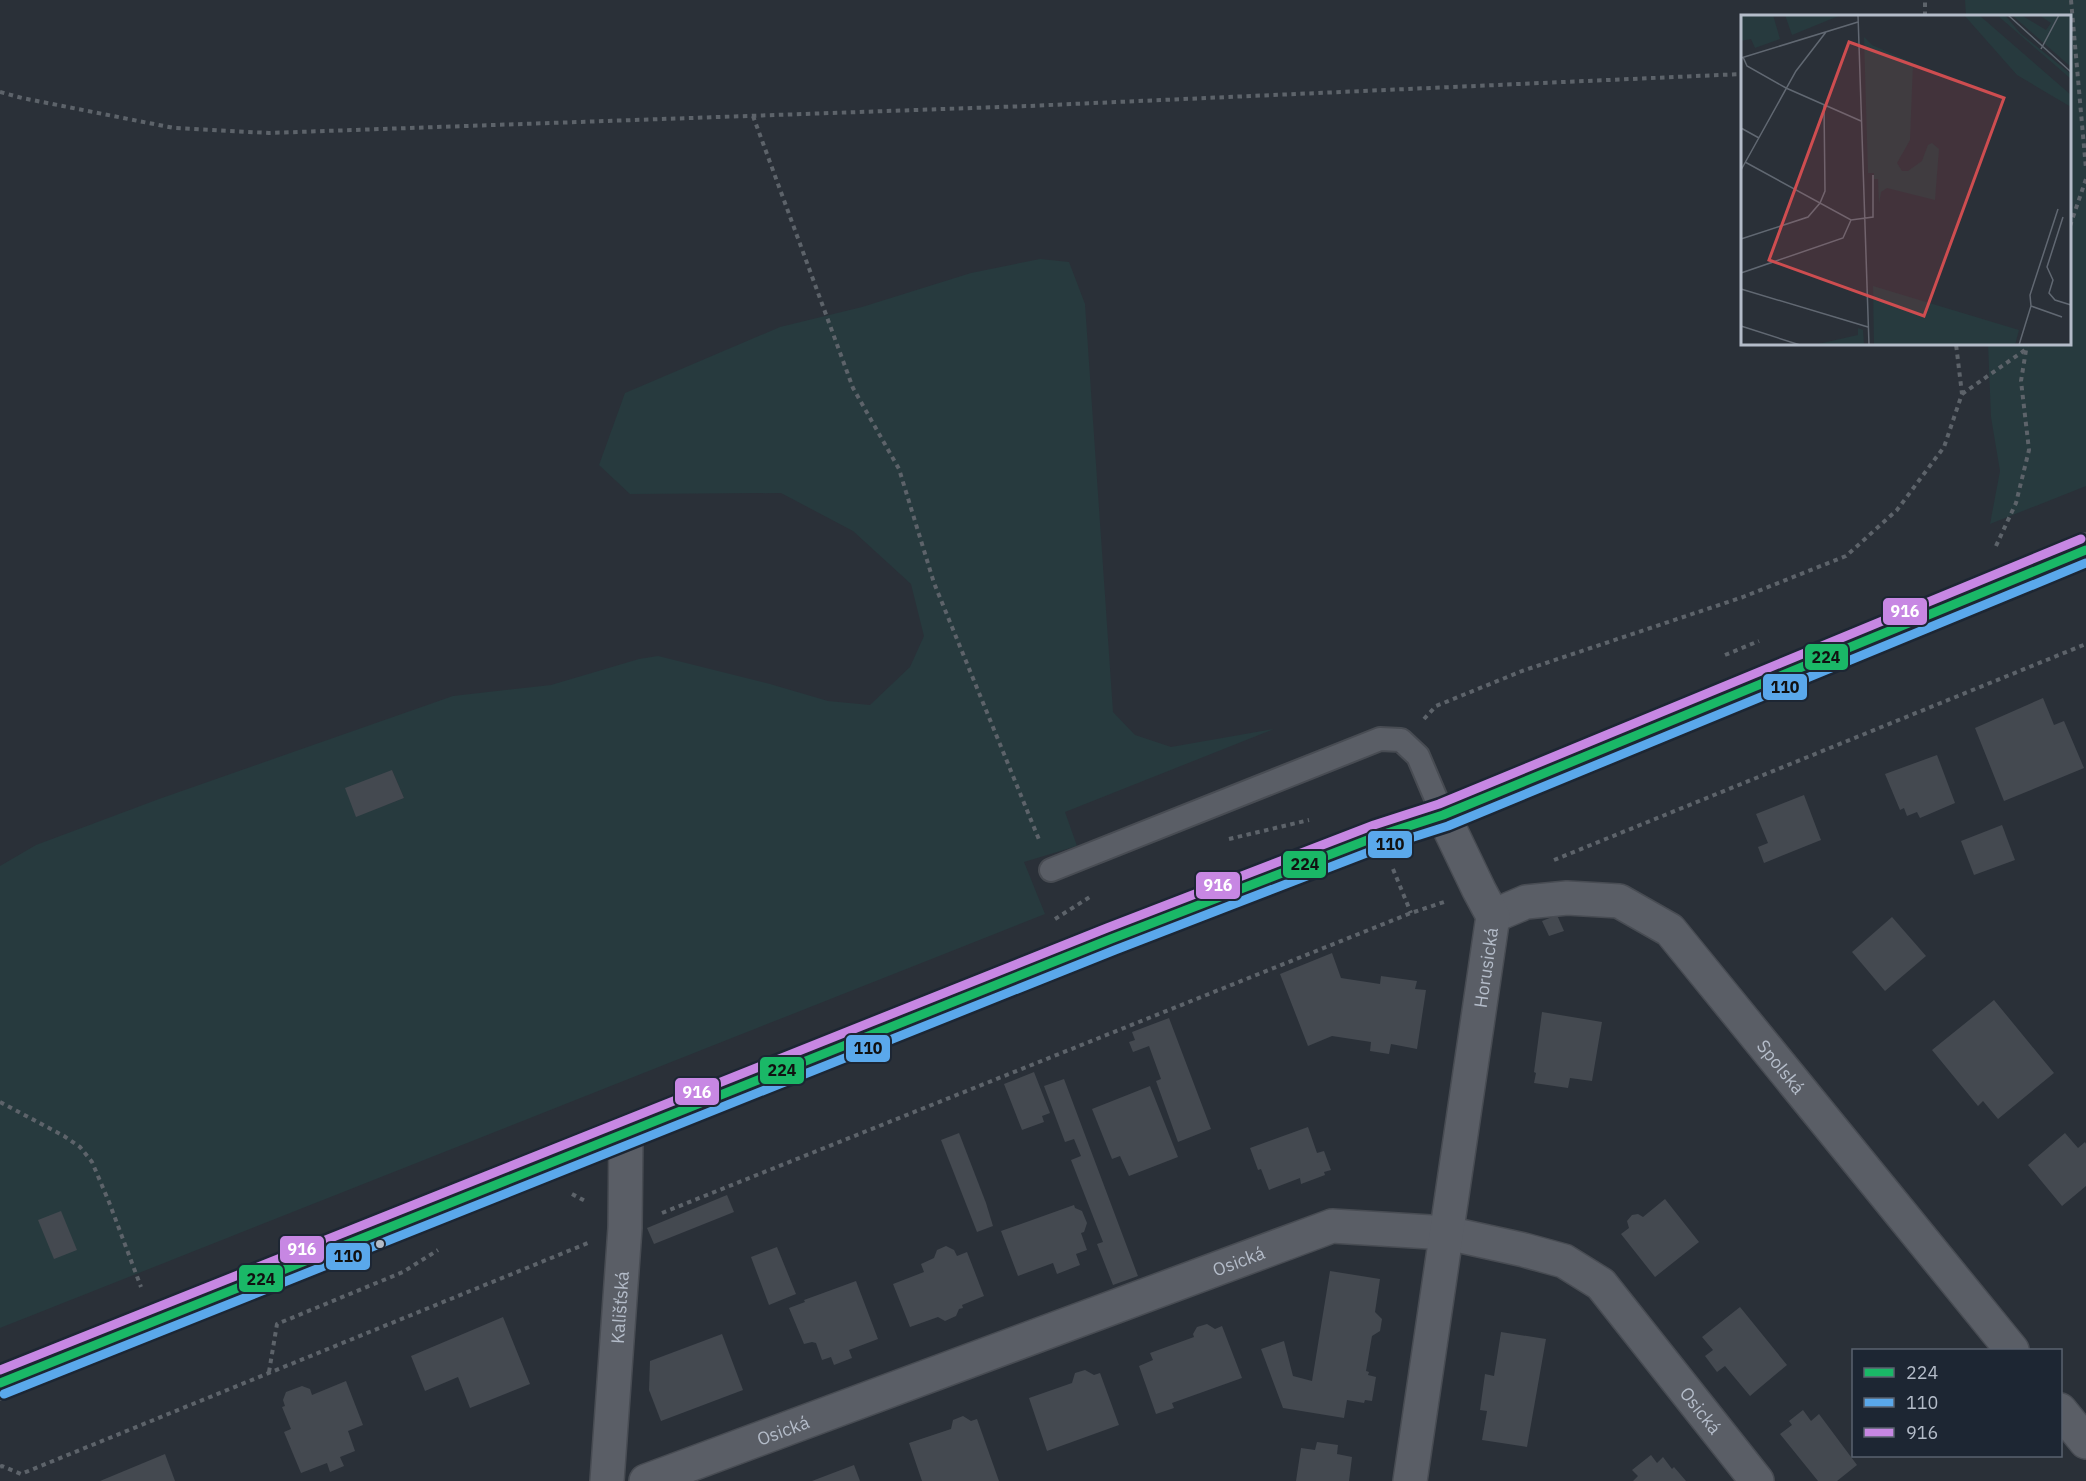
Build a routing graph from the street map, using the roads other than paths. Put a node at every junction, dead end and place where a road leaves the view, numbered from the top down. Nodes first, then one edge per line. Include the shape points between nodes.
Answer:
1 (2086, 550) edge
2 (1443, 815) junction
3 (1051, 870) road end
4 (1486, 903) junction
5 (626, 1133) junction
6 (1447, 1233) junction
7 (2011, 1349) edge
8 (0, 1383) edge
9 (2062, 1411) edge
10 (2086, 1442) edge
11 (607, 1481) edge
12 (646, 1481) edge
13 (1410, 1481) edge
14 (1757, 1481) edge

1 - 2 street
2 - 3 lane via 1418,756 1401,740 1380,739
2 - 4 street
2 - 5 street via 1378,836 1111,939
4 - 6 street, Horusická
4 - 7 street, Spolská via 1567,898 1619,901 1670,930
5 - 8 street
5 - 11 street, Kališťská via 625,1228
6 - 12 street, Osická via 1332,1226
6 - 13 street, Horusická
6 - 14 street, Osická via 1564,1262 1601,1284
9 - 10 street

